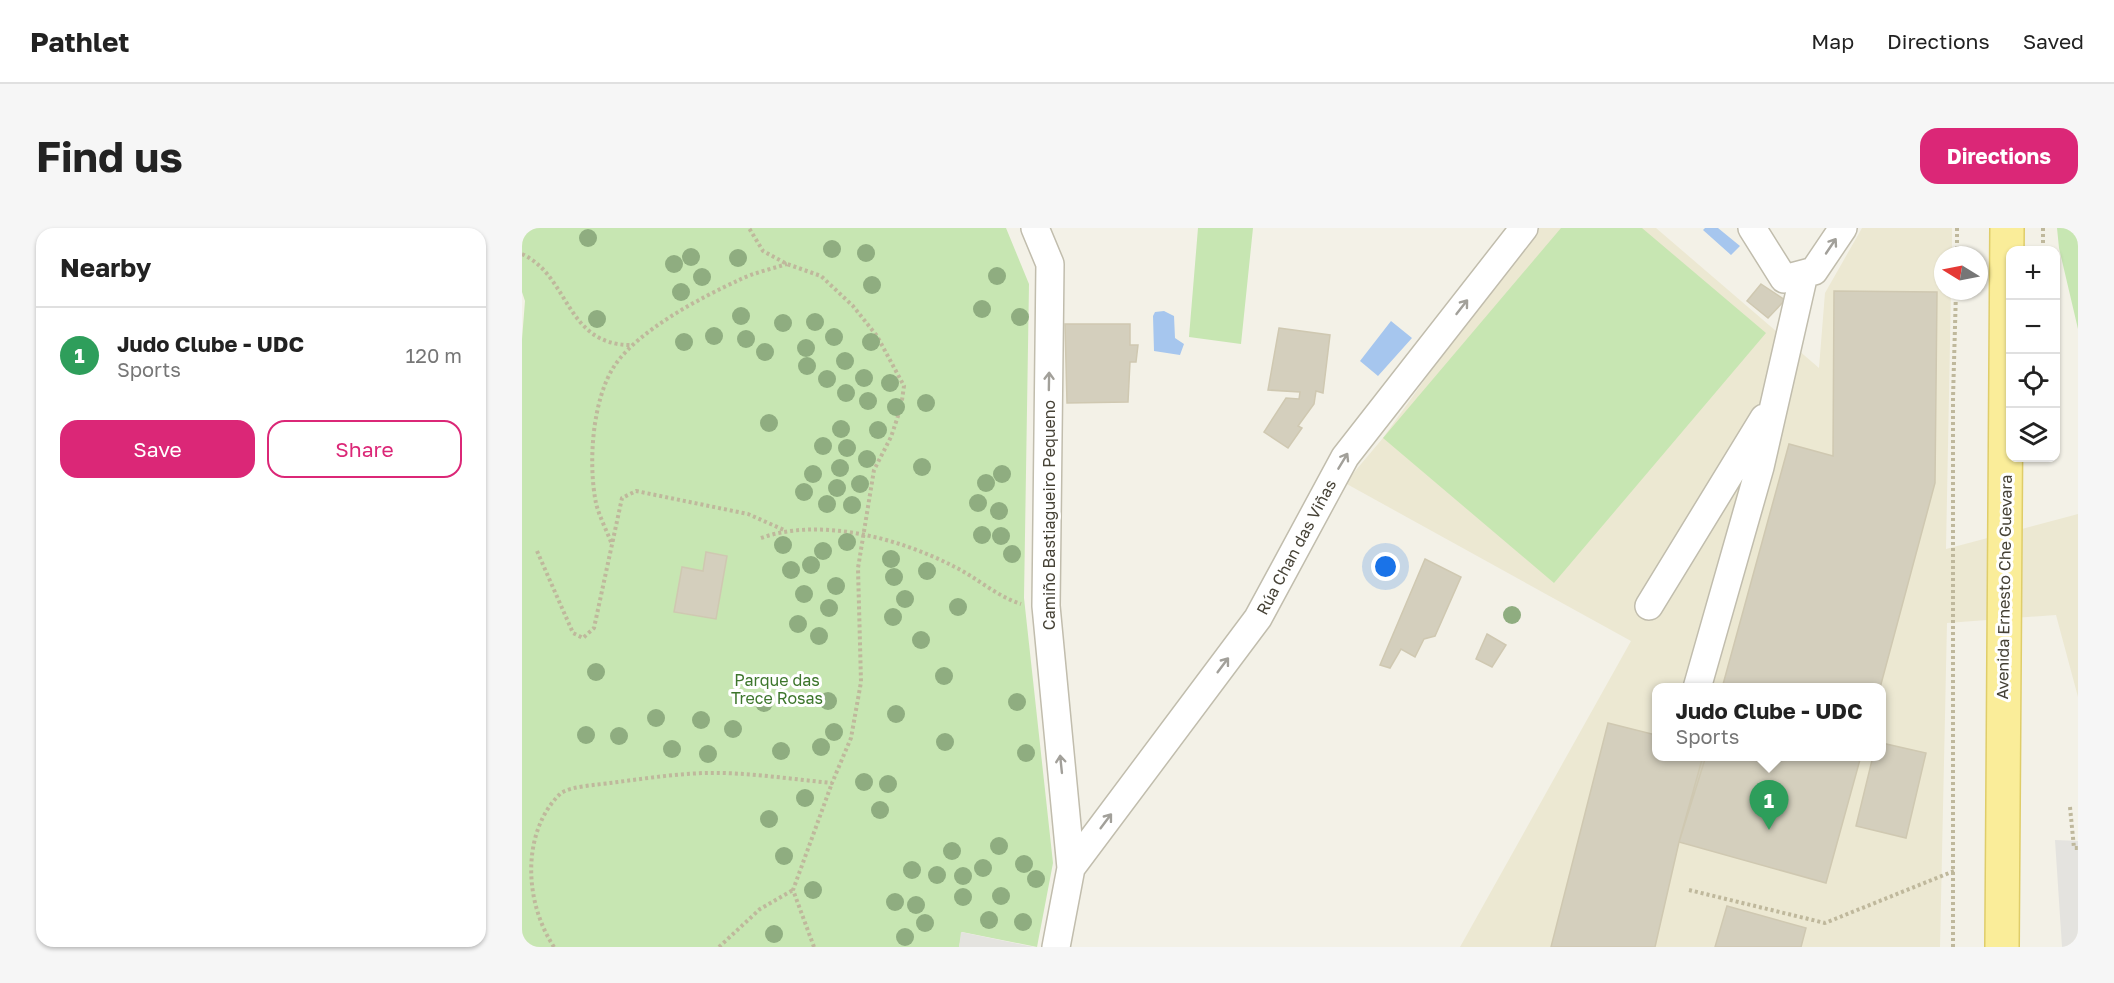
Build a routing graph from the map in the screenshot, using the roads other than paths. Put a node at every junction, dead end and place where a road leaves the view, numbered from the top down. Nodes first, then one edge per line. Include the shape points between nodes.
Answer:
1 (1035, 228) edge
2 (1524, 228) edge
3 (1752, 228) edge
4 (1842, 228) edge
5 (2007, 228) edge
6 (1804, 274) junction
7 (1777, 399) junction
8 (1649, 606) dead end
9 (1698, 683) edge
10 (1071, 868) junction
11 (1056, 947) edge
12 (2001, 947) edge

10 -> 1 street, Camiño Bastiagueiro Pequeno via 1046,606 1050,264
10 -> 2 street, Rúa Chan das Viñas via 1258,618 1345,457
3 - 6 street via 1784,279
6 -> 4 street via 1814,271
5 - 12 main road, Avenida Ernesto Che Guevara
6 - 7 street
7 - 8 street
7 - 9 street
10 - 11 street, Camiño Bastiagueiro Pequeno

